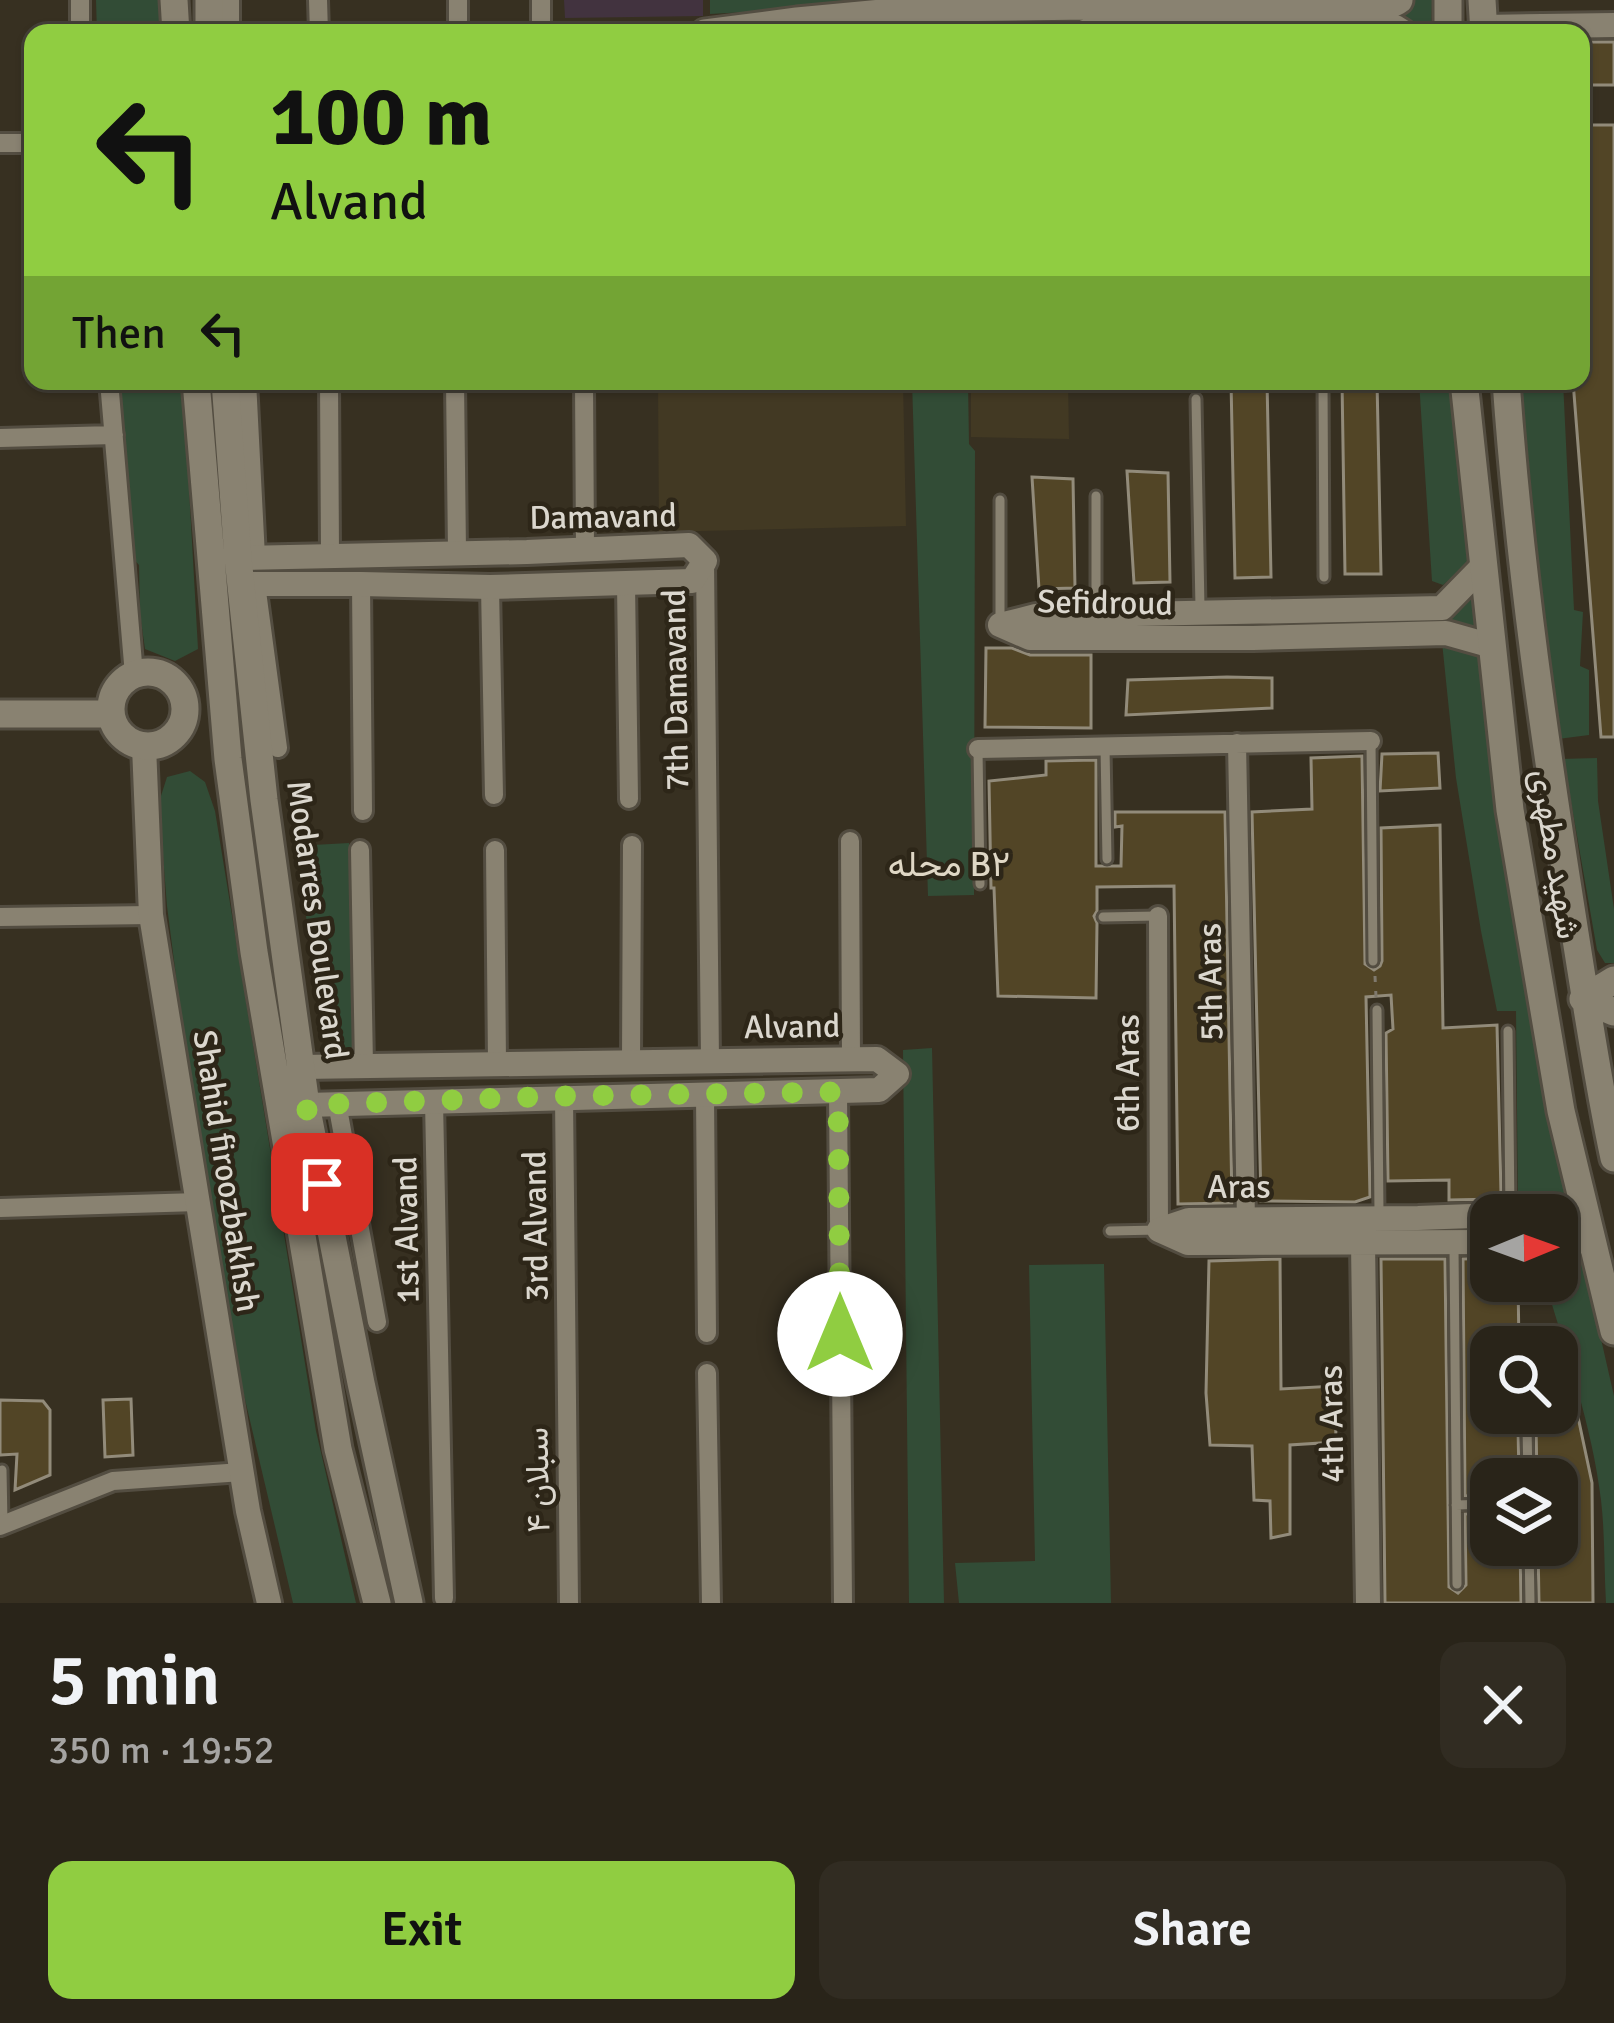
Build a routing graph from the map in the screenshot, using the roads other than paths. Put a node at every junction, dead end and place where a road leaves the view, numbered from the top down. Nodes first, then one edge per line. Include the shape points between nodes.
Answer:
1 (1399, 0) edge
2 (1191, 2) edge
3 (1096, 3) edge
4 (994, 4) edge
5 (898, 15) edge
6 (1245, 16) edge
7 (1300, 16) edge
8 (1034, 20) edge
9 (1483, 20) edge
10 (774, 24) edge
11 (1170, 24) edge
12 (1363, 24) edge
13 (1588, 24) edge
14 (110, 390) edge
15 (197, 390) edge
16 (227, 390) edge
17 (247, 390) edge
18 (328, 390) edge
19 (455, 390) edge
20 (584, 390) edge
21 (1324, 390) edge
22 (1465, 390) edge
23 (1507, 390) edge
24 (1196, 399) dead end
25 (114, 435) junction
26 (0, 438) edge
27 (1096, 496) dead end
28 (1000, 500) dead end
29 (585, 549) junction
30 (457, 552) junction
31 (527, 552) junction
32 (400, 553) junction
33 (330, 554) junction
34 (705, 561) junction
35 (1482, 567) junction
36 (248, 571) junction
37 (1324, 577) dead end
38 (361, 584) junction
39 (626, 584) junction
40 (399, 585) junction
41 (527, 586) junction
42 (490, 587) junction
43 (1200, 614) junction
44 (1096, 615) junction
45 (1000, 626) joint
46 (1253, 626) junction
47 (1043, 627) junction
48 (1492, 646) junction
49 (134, 675) junction
50 (222, 694) junction
51 (183, 699) junction
52 (0, 714) edge
53 (111, 714) junction
54 (1371, 741) joint
55 (1237, 743) junction
56 (144, 746) junction
57 (1105, 747) junction
58 (278, 748) dead end
59 (978, 749) joint
60 (494, 795) dead end
61 (629, 799) dead end
62 (363, 811) dead end
63 (850, 841) dead end
64 (632, 845) dead end
65 (360, 850) dead end
66 (495, 850) dead end
67 (1560, 850) junction
68 (1517, 855) junction
69 (1107, 859) dead end
70 (980, 884) dead end
71 (151, 915) junction
72 (1103, 916) dead end
73 (1158, 916) joint
74 (0, 917) edge
75 (1373, 961) road end
76 (1614, 980) edge
77 (1583, 999) junction
78 (1377, 1010) road end
79 (1614, 1012) edge
80 (1508, 1030) dead end
81 (851, 1060) junction
82 (683, 1061) junction
83 (710, 1061) junction
84 (632, 1062) junction
85 (774, 1062) junction
86 (497, 1063) junction
87 (564, 1063) junction
88 (450, 1064) junction
89 (364, 1065) junction
90 (337, 1066) junction
91 (301, 1067) junction
92 (838, 1092) junction
93 (774, 1093) junction
94 (694, 1095) junction
95 (564, 1096) junction
96 (441, 1101) junction
97 (338, 1103) junction
98 (306, 1105) junction
99 (1614, 1158) edge
100 (1510, 1194) edge
101 (198, 1202) junction
102 (0, 1208) edge
103 (1578, 1212) edge
104 (1584, 1212) junction
105 (1379, 1219) junction
106 (1246, 1220) junction
107 (1470, 1221) edge
108 (1418, 1230) junction
109 (1110, 1231) dead end
110 (1159, 1231) junction
111 (1316, 1231) junction
112 (1578, 1241) edge
113 (1593, 1241) junction
114 (1454, 1243) junction
115 (1470, 1243) edge
116 (1363, 1244) junction
117 (377, 1322) dead end
118 (1614, 1331) edge
119 (706, 1333) dead end
120 (840, 1334) dead end
121 (567, 1356) joint
122 (841, 1366) dead end
123 (707, 1372) dead end
124 (361, 1383) junction
125 (328, 1389) junction
126 (2, 1470) edge
127 (242, 1472) junction
128 (1456, 1504) junction
129 (1470, 1504) edge
130 (1, 1524) edge
131 (1529, 1566) edge
132 (1457, 1584) dead end
133 (444, 1598) dead end
134 (269, 1603) edge
135 (376, 1603) edge
136 (409, 1603) edge
137 (569, 1603) edge
138 (711, 1603) edge
139 (843, 1603) edge
140 (1368, 1603) edge
141 (1530, 1603) edge

1 - 7 main road
2 - 3 main road
2 - 6 main road
3 - 8 main road
4 - 5 main road
4 - 8 main road
5 - 10 main road
6 - 7 main road
6 - 11 main road
7 - 12 main road
9 - 13 street
14 - 25 street
15 - 50 main road, Modarres Boulevard
16 - 36 main road, Modarres Boulevard
17 - 36 street
18 - 33 street
19 - 30 street
20 - 29 street
21 - 37 lane
22 - 35 main road, شهید مطهری
23 - 67 main road, شهید مطهری
24 - 43 lane
25 - 26 street
25 - 49 street
27 - 44 lane
28 - 45 lane
29 - 31 street, Damavand
29 - 34 street, Damavand via 689,544
30 - 31 street, Damavand
30 - 32 street, Damavand
31 - 41 street
32 - 33 street, Damavand
32 - 40 street
33 - 36 street, Damavand
34 - 39 street, Damavand via 692,581
34 - 83 street, 7th Damavand
35 - 46 street, Sefidroud via 1442,608
35 - 48 main road, شهید مطهری
36 - 38 street, Damavand
36 - 58 street
36 - 91 main road, Modarres Boulevard via 264,800
38 - 40 street, Damavand
38 - 62 street
39 - 41 street, Damavand
39 - 61 street
40 - 42 street, Damavand
41 - 42 street, Damavand
42 - 60 street
43 - 44 street, Sefidroud
43 - 46 street, Sefidroud
44 - 47 street, Sefidroud
45 - 47 street, Sefidroud
46 - 47 street, Sefidroud
46 - 48 street, Sefidroud via 1446,634
48 - 68 main road, شهید مطهری
49 - 51 main road via 170,679
49 - 53 main road via 116,691
50 - 51 main road
50 - 125 main road, Modarres Boulevard via 254,952
51 - 56 main road via 176,733
52 - 53 main road
53 - 56 main road via 122,736
54 - 55 street
54 - 75 lane
55 - 57 street
55 - 106 street, 5th Aras
56 - 71 street, Shahid firoozbakhsh
57 - 59 street
57 - 69 lane
59 - 70 lane
63 - 81 street
64 - 84 street
65 - 89 street
66 - 86 street
67 - 68 main road
67 - 77 main road, شهید مطهری
68 - 104 main road, شهید مطهری
71 - 74 street
71 - 101 street, Shahid firoozbakhsh
72 - 73 lane
73 - 110 street, 6th Aras
76 - 77 main road
77 - 79 main road
77 - 99 main road, شهید مطهری
78 - 105 lane
80 - 100 lane
81 - 85 street, Alvand
81 - 92 street, Alvand via 877,1059 897,1074 879,1090
82 - 83 street, Alvand
82 - 84 street, Alvand
82 - 94 street
83 - 85 street, Alvand
84 - 87 street, Alvand
85 - 93 street
86 - 87 street, Alvand
86 - 88 street, Alvand
87 - 95 street
88 - 89 street, Alvand
88 - 96 street
89 - 90 street, Alvand
90 - 91 street, Alvand
90 - 97 street via 326,1092
91 - 98 main road, Modarres Boulevard
92 - 93 street, Alvand
92 - 120 street
93 - 94 street, Alvand
94 - 95 street, Alvand
94 - 119 street
95 - 96 street, Alvand
95 - 121 street, 3rd Alvand
96 - 97 street, Alvand
96 - 133 street, 1st Alvand
97 - 98 street, Alvand
97 - 117 street
98 - 124 main road, Modarres Boulevard
101 - 102 street
101 - 127 street, Shahid firoozbakhsh
103 - 104 street, Aras
104 - 113 main road, شهید مطهری
105 - 108 street, Aras
105 - 111 street, Aras
106 - 110 street, Aras via 1189,1220
106 - 111 street, Aras
107 - 108 street, Aras
108 - 114 street, Aras
108 - 116 street, Aras
109 - 110 lane
110 - 111 street, Aras via 1188,1243
111 - 116 street, Aras
112 - 113 street
113 - 118 main road, شهید مطهری
114 - 115 street, Aras
114 - 128 lane
116 - 140 street, 4th Aras
121 - 137 street, سبلان ۴
122 - 139 street
123 - 138 street
124 - 125 main road
124 - 136 main road, Modarres Boulevard
125 - 135 main road, Modarres Boulevard
126 - 130 lane
127 - 130 street via 112,1481
127 - 134 street, Shahid firoozbakhsh
128 - 129 lane
128 - 132 lane
131 - 141 lane

